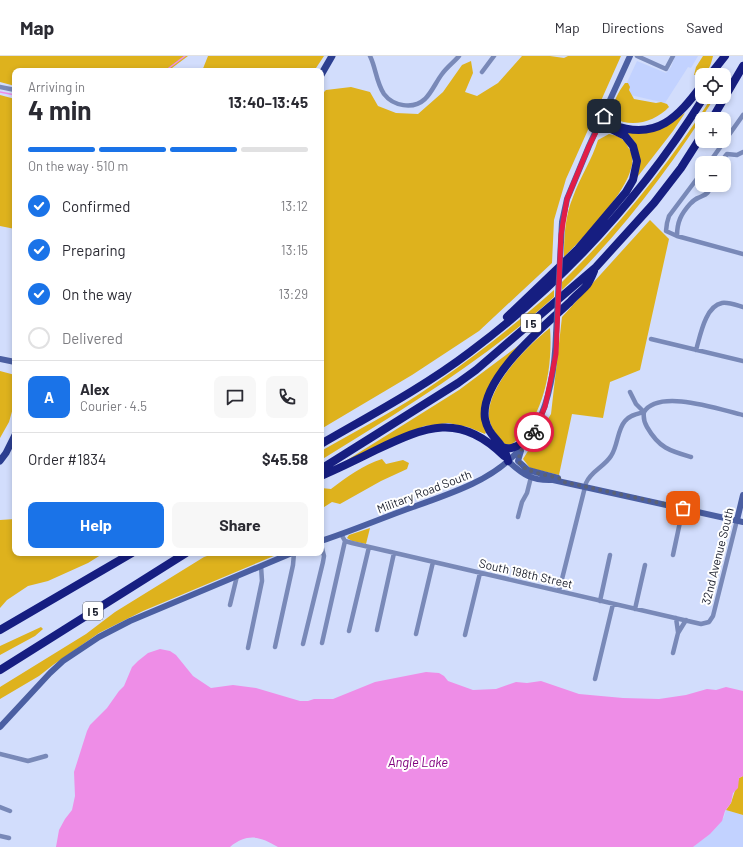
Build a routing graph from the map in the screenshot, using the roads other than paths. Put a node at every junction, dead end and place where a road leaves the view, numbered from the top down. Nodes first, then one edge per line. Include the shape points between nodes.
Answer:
1 (332, 56) edge
2 (370, 56) edge
3 (459, 56) edge
4 (494, 56) edge
5 (630, 56) edge
6 (637, 56) edge
7 (673, 56) edge
8 (726, 56) edge
9 (743, 66) edge
10 (716, 68) edge
11 (720, 68) edge
12 (324, 70) edge
13 (482, 72) dead end
14 (0, 87) edge
15 (12, 89) edge
16 (695, 94) edge
17 (700, 104) edge
18 (716, 112) edge
19 (743, 115) edge
20 (600, 123) junction
21 (695, 146) edge
22 (743, 152) edge
23 (714, 156) edge
24 (725, 156) edge
25 (695, 182) edge
26 (708, 192) edge
27 (677, 236) junction
28 (743, 254) edge
29 (596, 267) junction
30 (743, 307) edge
31 (490, 337) junction
32 (651, 339) dead end
33 (696, 350) junction
34 (0, 359) edge
35 (12, 361) edge
36 (743, 361) edge
37 (630, 392) dead end
38 (644, 412) junction
39 (743, 415) edge
40 (12, 441) edge
41 (324, 442) edge
42 (524, 445) junction
43 (501, 446) junction
44 (691, 457) dead end
45 (0, 461) edge
46 (508, 461) junction
47 (324, 467) edge
48 (324, 475) edge
49 (531, 477) junction
50 (564, 482) junction
51 (584, 486) junction
52 (743, 496) edge
53 (683, 508) junction
54 (518, 517) dead end
55 (740, 521) edge
56 (341, 534) junction
57 (324, 540) edge
58 (344, 540) junction
59 (369, 547) junction
60 (394, 553) junction
61 (610, 554) dead end
62 (673, 555) dead end
63 (127, 556) edge
64 (181, 556) edge
65 (286, 556) edge
66 (293, 556) edge
67 (324, 556) edge
68 (433, 562) junction
69 (645, 565) dead end
70 (261, 566) junction
71 (480, 573) junction
72 (237, 576) junction
73 (559, 591) junction
74 (600, 601) junction
75 (613, 604) junction
76 (230, 605) dead end
77 (635, 609) junction
78 (676, 618) junction
79 (686, 620) junction
80 (709, 622) joint
81 (0, 630) edge
82 (377, 630) dead end
83 (349, 631) dead end
84 (678, 633) junction
85 (416, 634) dead end
86 (464, 634) dead end
87 (322, 643) dead end
88 (303, 644) dead end
89 (275, 647) dead end
90 (248, 648) dead end
91 (673, 653) dead end
92 (0, 670) edge
93 (594, 679) dead end
94 (0, 727) edge
95 (0, 754) edge
96 (46, 756) dead end
97 (0, 807) edge
98 (10, 811) dead end
99 (0, 836) edge
100 (9, 838) dead end

1 - 12 main road
2 - 3 street via 378,84 388,98 400,105 412,106 426,98 443,73
4 - 13 street
5 - 20 main road, Military Road South
6 - 7 street via 666,69
8 - 10 highway
8 - 11 highway
9 - 18 highway
14 - 15 street
16 - 20 highway via 681,112 658,126 632,130
17 - 31 highway, I 5 via 651,175 587,249 547,289
19 - 23 street
20 - 31 highway via 625,136 633,146 637,161 633,180 622,197 577,250 519,305
20 - 42 main road, Military Road South, bridge via 567,199 562,222 556,354 545,407 535,430
21 - 29 highway, I 5 via 654,203
22 - 24 street
25 - 27 street via 667,223 666,231
26 - 27 street via 697,198 682,214
27 - 28 street
29 - 43 highway via 587,285 514,357 492,387 486,405 485,419 490,433
29 - 47 highway, I 5 via 458,384
30 - 33 street via 723,303 713,307 706,319
31 - 41 highway, I 5 via 422,385
32 - 33 street
33 - 36 street
34 - 35 main road
37 - 38 street
38 - 39 street via 657,403 678,401
38 - 44 street via 645,423 658,443 668,450
38 - 51 street via 625,421 612,454
40 - 45 main road
42 - 43 highway via 510,449
42 - 46 main road, Military Road South
42 - 50 main road via 518,461 525,469
43 - 46 highway
46 - 48 highway via 493,446 475,434 456,428 437,427 406,436
46 - 49 main road via 523,474
46 - 56 main road, Military Road South via 483,479 460,490
49 - 50 main road
49 - 54 street
50 - 51 main road
51 - 53 main road
51 - 73 street
52 - 55 main road, 32nd Avenue South
53 - 55 main road
53 - 62 street
55 - 80 street, 32nd Avenue South
56 - 57 main road, Military Road South
56 - 58 street
58 - 59 street, South 198th Street
58 - 87 street
59 - 60 street, South 198th Street
59 - 83 street
60 - 68 street, South 198th Street
60 - 82 street
61 - 74 street
63 - 81 highway, I 5
64 - 92 highway, I 5
65 - 70 main road
66 - 89 street
67 - 88 street
68 - 71 street, South 198th Street
68 - 85 street
69 - 77 street
70 - 72 main road
70 - 90 street via 262,582
71 - 73 street, South 198th Street
71 - 86 street
72 - 76 street
72 - 94 main road via 115,628 81,649 63,661
73 - 74 street, South 198th Street
74 - 75 street, South 198th Street
75 - 77 street, South 198th Street
75 - 93 street
77 - 78 street, South 198th Street
78 - 79 street, South 198th Street
78 - 84 street
79 - 80 street, South 198th Street via 701,624
79 - 84 street
84 - 91 street
95 - 96 street via 28,761
97 - 98 street
99 - 100 street

